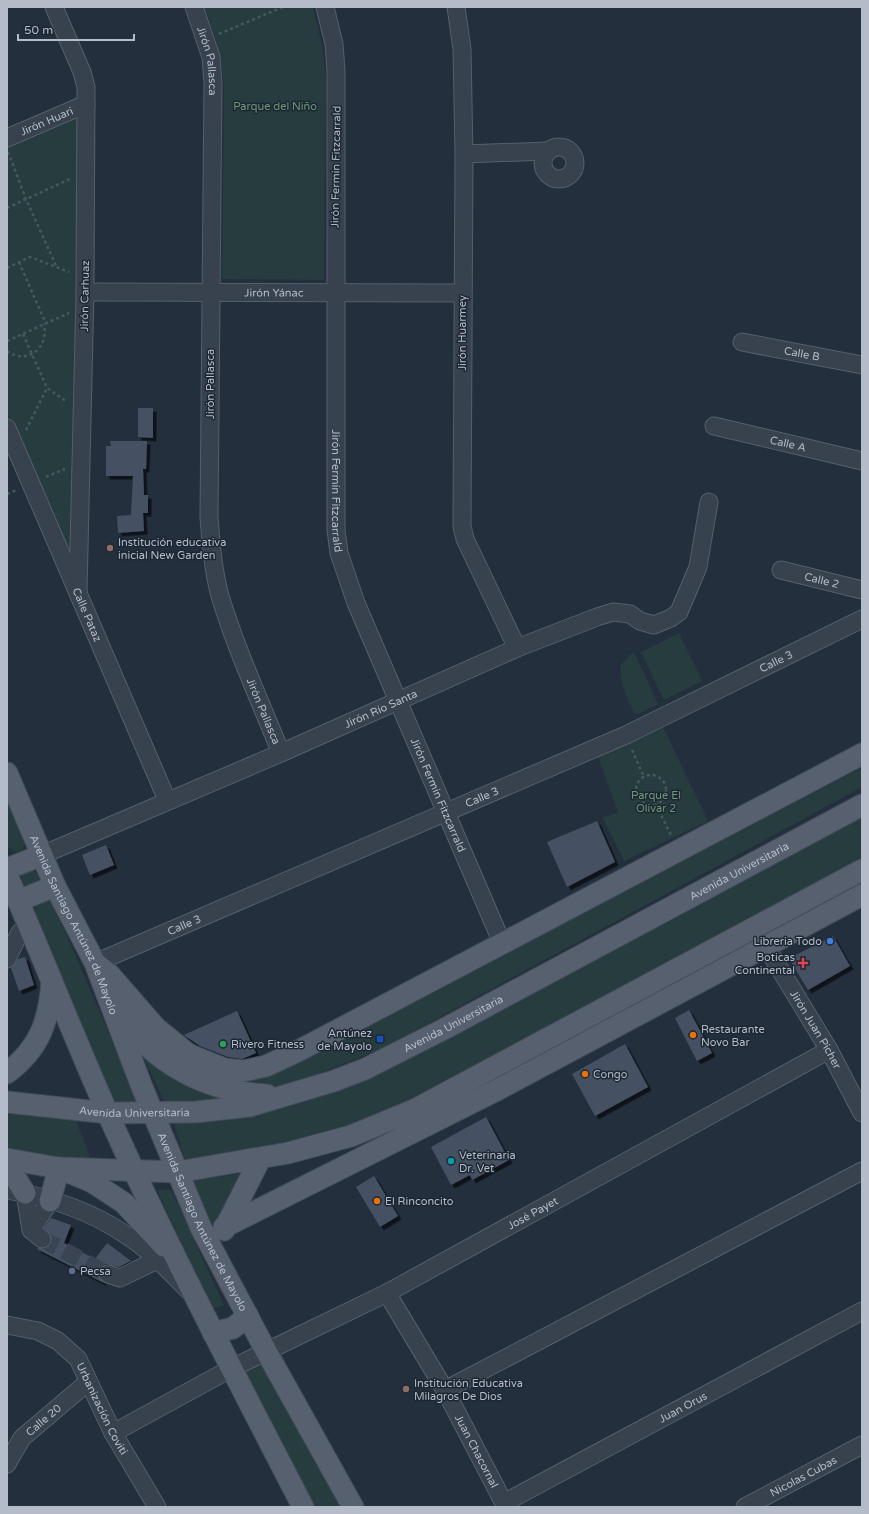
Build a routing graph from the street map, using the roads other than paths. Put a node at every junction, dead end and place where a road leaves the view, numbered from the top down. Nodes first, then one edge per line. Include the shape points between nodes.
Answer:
1 (54, 7) edge
2 (194, 7) edge
3 (325, 7) edge
4 (456, 7) edge
5 (86, 104) junction
6 (7, 138) edge
7 (548, 151) dead end
8 (464, 154) junction
9 (85, 291) junction
10 (210, 291) junction
11 (334, 292) junction
12 (462, 293) junction
13 (742, 342) dead end
14 (862, 365) edge
15 (714, 426) dead end
16 (7, 428) edge
17 (862, 461) edge
18 (709, 502) dead end
19 (781, 570) dead end
20 (862, 590) edge
21 (78, 591) junction
22 (862, 619) edge
23 (517, 648) junction
24 (397, 700) junction
25 (281, 753) junction
26 (862, 754) edge
27 (7, 773) edge
28 (167, 800) junction
29 (862, 804) edge
30 (447, 812) junction
31 (42, 855) junction
32 (7, 869) edge
33 (862, 870) edge
34 (7, 875) edge
35 (55, 886) junction
36 (862, 895) edge
37 (18, 901) junction
38 (28, 923) junction
39 (502, 943) junction
40 (767, 948) junction
41 (7, 959) edge
42 (99, 972) junction
43 (52, 980) junction
44 (645, 987) junction
45 (655, 1006) junction
46 (829, 1050) junction
47 (503, 1062) junction
48 (7, 1073) edge
49 (514, 1081) junction
50 (282, 1096) junction
51 (7, 1102) edge
52 (108, 1113) junction
53 (153, 1113) junction
54 (862, 1113) edge
55 (7, 1159) edge
56 (260, 1159) junction
57 (58, 1168) junction
58 (7, 1171) edge
59 (862, 1171) edge
60 (135, 1172) junction
61 (178, 1172) junction
62 (16, 1192) edge
63 (50, 1201) junction
64 (224, 1227) junction
65 (157, 1260) junction
66 (178, 1261) junction
67 (224, 1268) junction
68 (108, 1274) tunnel mouth
69 (387, 1293) junction
70 (196, 1298) junction
71 (862, 1311) edge
72 (248, 1316) junction
73 (7, 1326) edge
74 (214, 1333) junction
75 (266, 1351) junction
76 (232, 1368) junction
77 (88, 1382) junction
78 (445, 1390) junction
79 (113, 1433) junction
80 (862, 1445) edge
81 (7, 1464) edge
82 (505, 1505) edge
83 (157, 1507) edge
84 (303, 1507) edge
85 (353, 1507) edge
86 (745, 1507) edge

1 - 5 street, Jirón Carhuaz via 82,72 86,87
2 - 10 street, Jirón Pallasca via 211,57 213,83
3 - 11 street, Jirón Fermín Fitzcarrald via 334,44 336,70
4 - 8 street, Jirón Huarmey via 462,49
5 - 6 street, Jirón Huari
5 - 9 street, Jirón Carhuaz
7 - 8 street
8 - 12 street, Jirón Huarmey
9 - 10 street, Jirón Yánac
9 - 21 street, Jirón Carhuaz
10 - 11 street, Jirón Yánac
10 - 25 street, Jirón Pallasca via 209,517 212,555 229,622
11 - 12 street, Jirón Yánac
11 - 24 street, Jirón Fermín Fitzcarrald via 336,530 339,554 356,603
12 - 23 street, Jirón Huarmey via 462,526 465,539
13 - 14 street, Calle B
15 - 17 street, Calle A
16 - 21 street, Calle Pataz
18 - 23 street, Jirón Río Santa via 698,567 679,612 654,625 640,621 630,614 613,612
19 - 20 street, Calle 2
21 - 28 street, Calle Pataz
22 - 30 street, Calle 3 via 626,735
23 - 24 street, Jirón Río Santa
24 - 25 street, Jirón Río Santa
24 - 30 street, Jirón Fermín Fitzcarrald
25 - 28 street, Jirón Río Santa
26 - 39 main road
27 - 31 main road, Avenida Santiago Antúnez de Mayolo
28 - 31 street, Jirón Río Santa
29 - 50 main road, Avenida Universitaria via 444,1029 365,1068
30 - 39 street, Jirón Fermín Fitzcarrald
30 - 42 street, Calle 3
31 - 32 main road
31 - 35 main road, Avenida Santiago Antúnez de Mayolo
33 - 44 main road
34 - 37 main road
35 - 37 main road
35 - 42 main road, Avenida Santiago Antúnez de Mayolo
36 - 40 main road
37 - 38 main road
38 - 41 street via 19,934
38 - 43 main road
39 - 42 main road via 298,1051 266,1066 243,1071 225,1069 188,1054 156,1028 109,974
40 - 45 main road
40 - 46 street, Jirón Juan Picher
42 - 50 main road via 127,1023 163,1060 205,1082 231,1091
42 - 53 main road, Avenida Santiago Antúnez de Mayolo
43 - 48 main road via 51,999 40,1036 29,1054
43 - 52 main road
44 - 45 main road
44 - 47 main road
45 - 49 main road
46 - 54 street, Jirón Juan Picher
46 - 69 street, José Payet
47 - 49 main road
47 - 56 main road via 414,1110 370,1129 332,1142
49 - 64 main road
50 - 53 main road, Avenida Universitaria via 250,1106 221,1110
51 - 52 main road, Avenida Universitaria
52 - 53 main road, Avenida Universitaria
52 - 60 main road
53 - 61 main road, Avenida Santiago Antúnez de Mayolo
55 - 57 main road
56 - 61 main road
56 - 64 main road
57 - 60 main road
57 - 63 main road
57 - 66 main road via 92,1182 124,1203
58 - 62 main road via 13,1174
59 - 78 street
60 - 61 main road
60 - 66 main road
61 - 67 main road, Avenida Santiago Antúnez de Mayolo via 201,1228
62 - 63 street
62 - 63 street via 36,1235
63 - 65 street via 97,1217 127,1235
64 - 67 main road
65 - 68 street via 120,1278
65 - 70 street
66 - 70 main road
67 - 72 main road, Avenida Santiago Antúnez de Mayolo
69 - 75 street, José Payet
69 - 78 street, Juan Chacornal
70 - 74 main road
71 - 82 street, Juan Orus
72 - 74 main road via 233,1328
72 - 75 main road, Avenida Santiago Antúnez de Mayolo
73 - 77 street, Urbanización Coviti via 38,1331 58,1341 78,1359
74 - 76 main road
75 - 76 street, José Payet
75 - 85 main road, Avenida Santiago Antúnez de Mayolo
76 - 79 street, José Payet
76 - 84 main road
77 - 79 street, Urbanización Coviti
77 - 81 street, Calle 20 via 22,1438
78 - 82 street, Juan Chacornal
79 - 83 street, Urbanización Coviti
80 - 86 street, Nicolas Cubas

